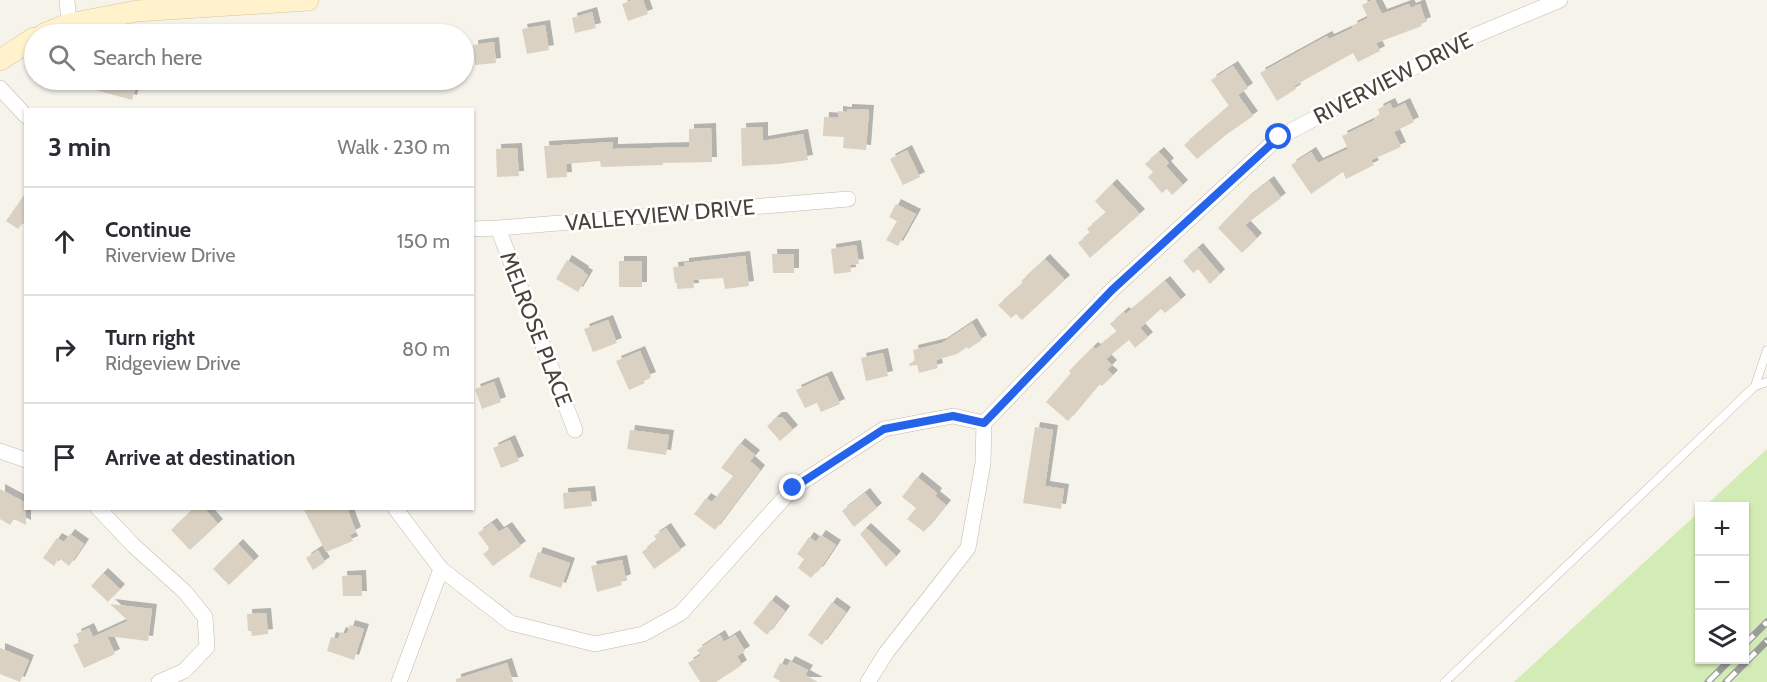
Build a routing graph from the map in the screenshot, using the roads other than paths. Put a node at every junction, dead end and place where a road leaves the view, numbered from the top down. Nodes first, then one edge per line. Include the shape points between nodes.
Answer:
1 (67, 0) edge
2 (308, 0) edge
3 (1560, 0) edge
4 (69, 24) joint
5 (24, 45) edge
6 (0, 60) edge
7 (0, 88) edge
8 (24, 114) edge
9 (848, 199) dead end
10 (498, 228) junction
11 (474, 229) edge
12 (1767, 350) edge
13 (1767, 382) edge
14 (1755, 386) junction
15 (984, 423) junction
16 (575, 430) dead end
17 (0, 451) edge
18 (24, 459) edge
19 (100, 510) edge
20 (397, 510) edge
21 (441, 569) junction
22 (159, 682) edge
23 (399, 682) edge
24 (868, 682) edge
25 (1445, 682) edge

1 - 4 street
2 - 4 street via 137,11
3 - 15 street, RIVERVIEW DRIVE via 1476,35 1279,137 1112,290
5 - 6 street
7 - 8 street
9 - 10 street, VALLEYVIEW DRIVE
10 - 11 street, VALLEYVIEW DRIVE
10 - 16 street, MELROSE PLACE
12 - 14 lane
13 - 14 lane
14 - 25 lane
15 - 21 street via 953,416 884,429 793,488 681,613 643,634 596,644 511,623
15 - 24 street via 982,463 968,548
17 - 18 street
19 - 22 street via 185,592 205,617 207,647 184,671
20 - 21 street
21 - 23 street

